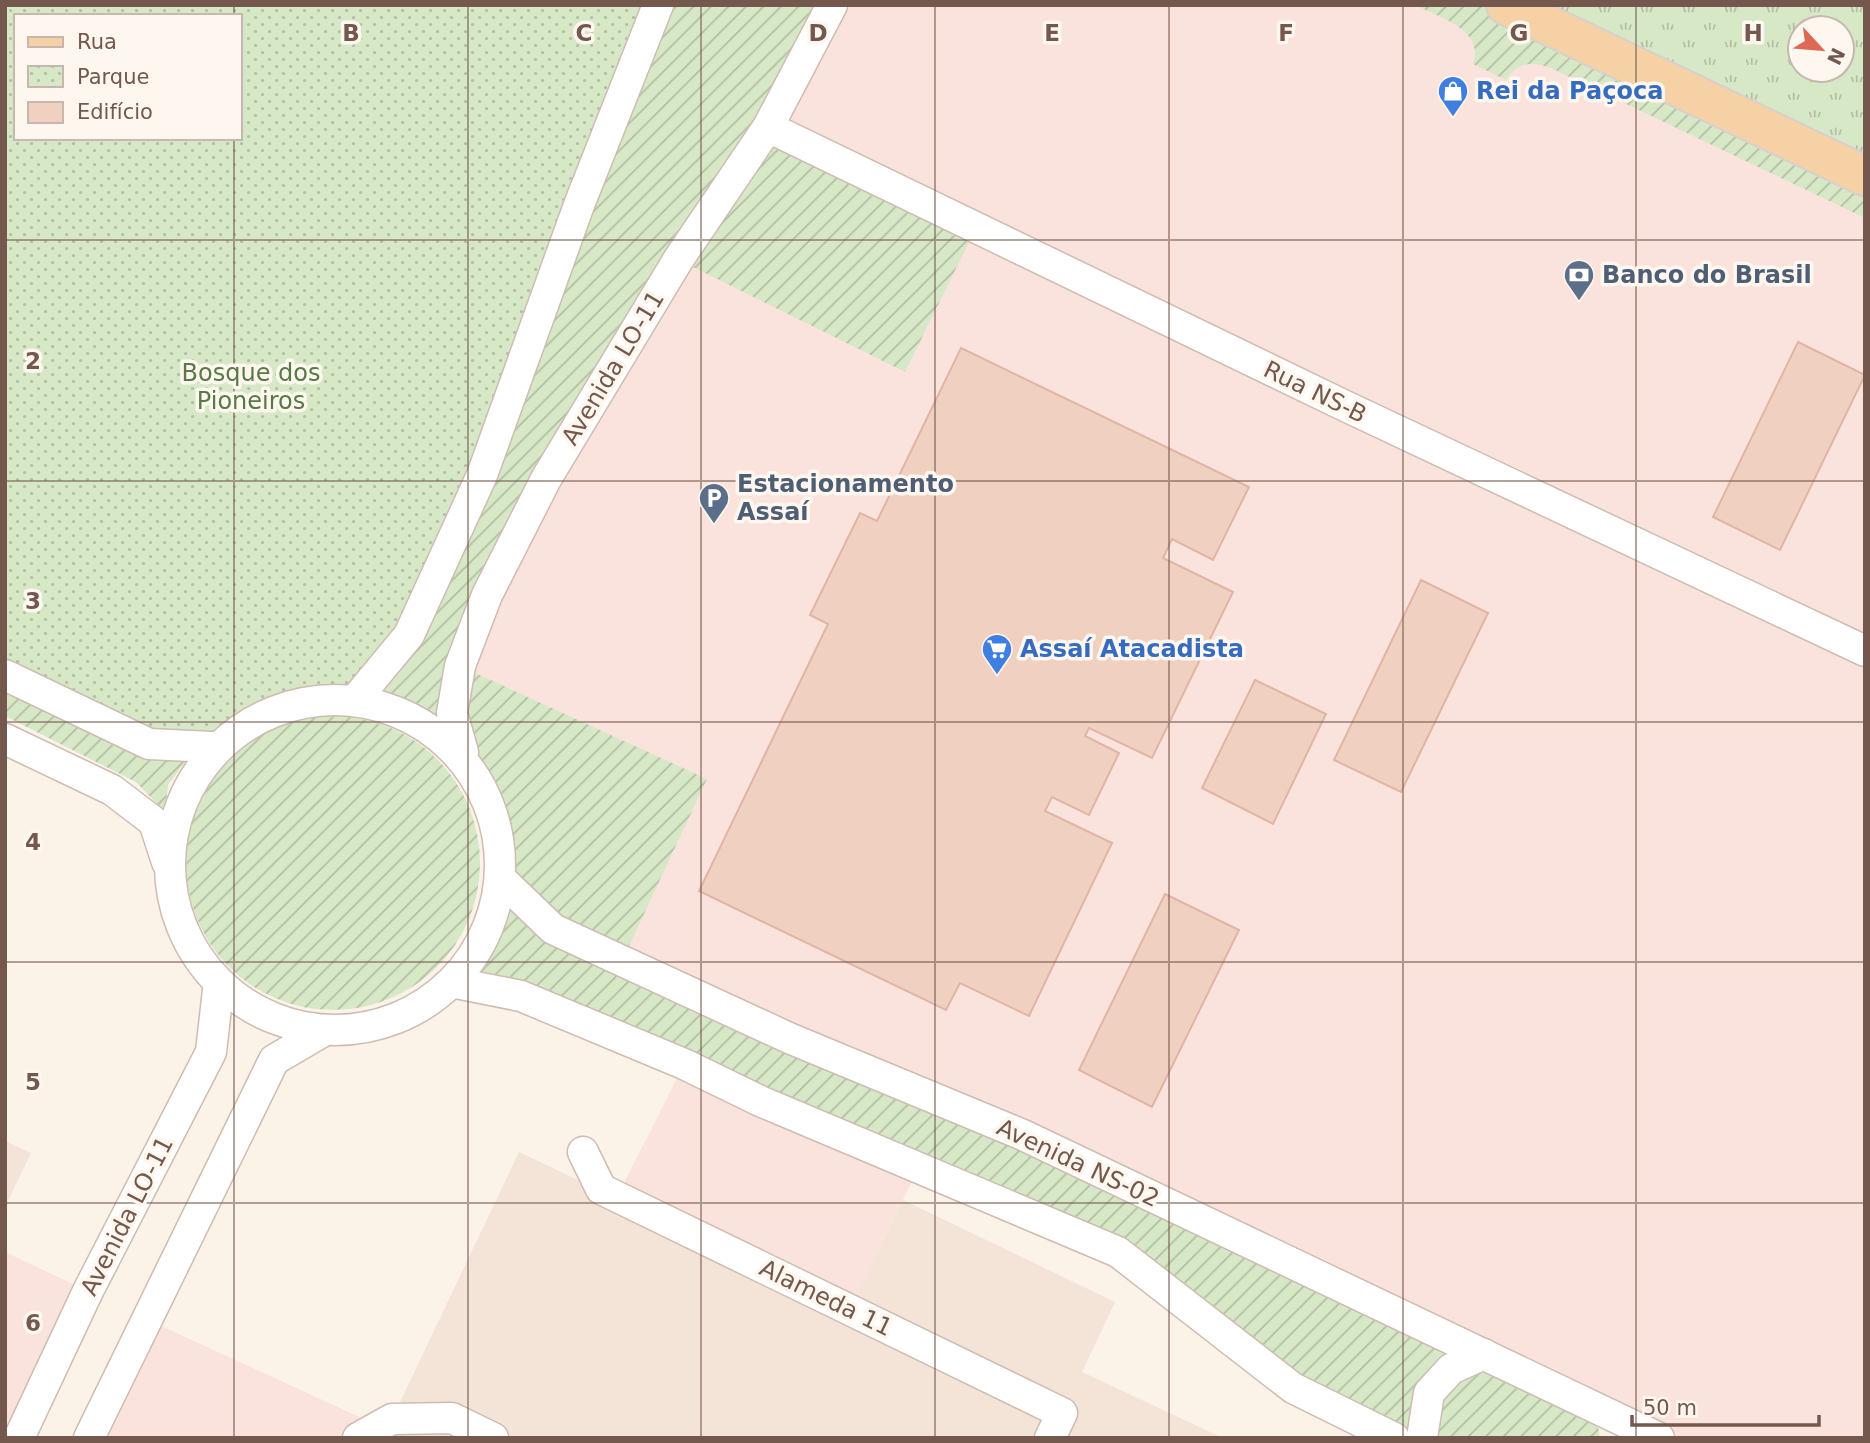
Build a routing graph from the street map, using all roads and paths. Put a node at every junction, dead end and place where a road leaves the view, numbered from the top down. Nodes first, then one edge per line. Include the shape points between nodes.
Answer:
1 (658, 5) edge
2 (832, 5) edge
3 (1506, 5) edge
4 (768, 127) junction
5 (1865, 176) edge
6 (1865, 651) edge
7 (5, 675) edge
8 (356, 699) junction
9 (5, 739) edge
10 (212, 747) junction
11 (463, 752) junction
12 (167, 862) junction
13 (505, 882) junction
14 (456, 983) junction
15 (218, 990) junction
16 (326, 1030) junction
17 (583, 1152) dead end
18 (1484, 1354) junction
19 (1595, 1407) junction
20 (19, 1438) edge
21 (89, 1438) edge
22 (358, 1438) edge
23 (493, 1438) edge
24 (1050, 1438) edge
25 (1394, 1438) edge
26 (1422, 1438) edge
27 (1600, 1438) edge
28 (1659, 1438) edge

1 - 8 street via 579,205 482,475 409,635
2 - 4 street, Avenida LO-11
3 - 5 main road
4 - 6 street, Rua NS-B
4 - 11 street, Avenida LO-11 via 678,260 546,479 487,595 460,666 452,713
7 - 10 street via 149,744
8 - 10 street via 295,705
8 - 11 street via 404,716
9 - 12 street via 112,790 154,822
10 - 12 street via 179,815
11 - 13 street, Avenida LO-11 via 491,810
12 - 15 street via 181,936
13 - 14 street
13 - 18 street, Avenida NS-02 via 553,929 789,1038 1023,1135
14 - 16 street via 370,1025
14 - 25 street via 534,1001 1118,1252 1293,1388
15 - 16 street via 270,1020
15 - 20 street, Avenida LO-11 via 211,1052 88,1291
16 - 21 street via 274,1060
17 - 24 street, Alameda 11 via 601,1189 1062,1413
18 - 19 street, Avenida NS-02
18 - 26 street via 1451,1369 1429,1393
19 - 27 street
19 - 28 street, Avenida NS-02
22 - 23 street via 392,1419 452,1418

